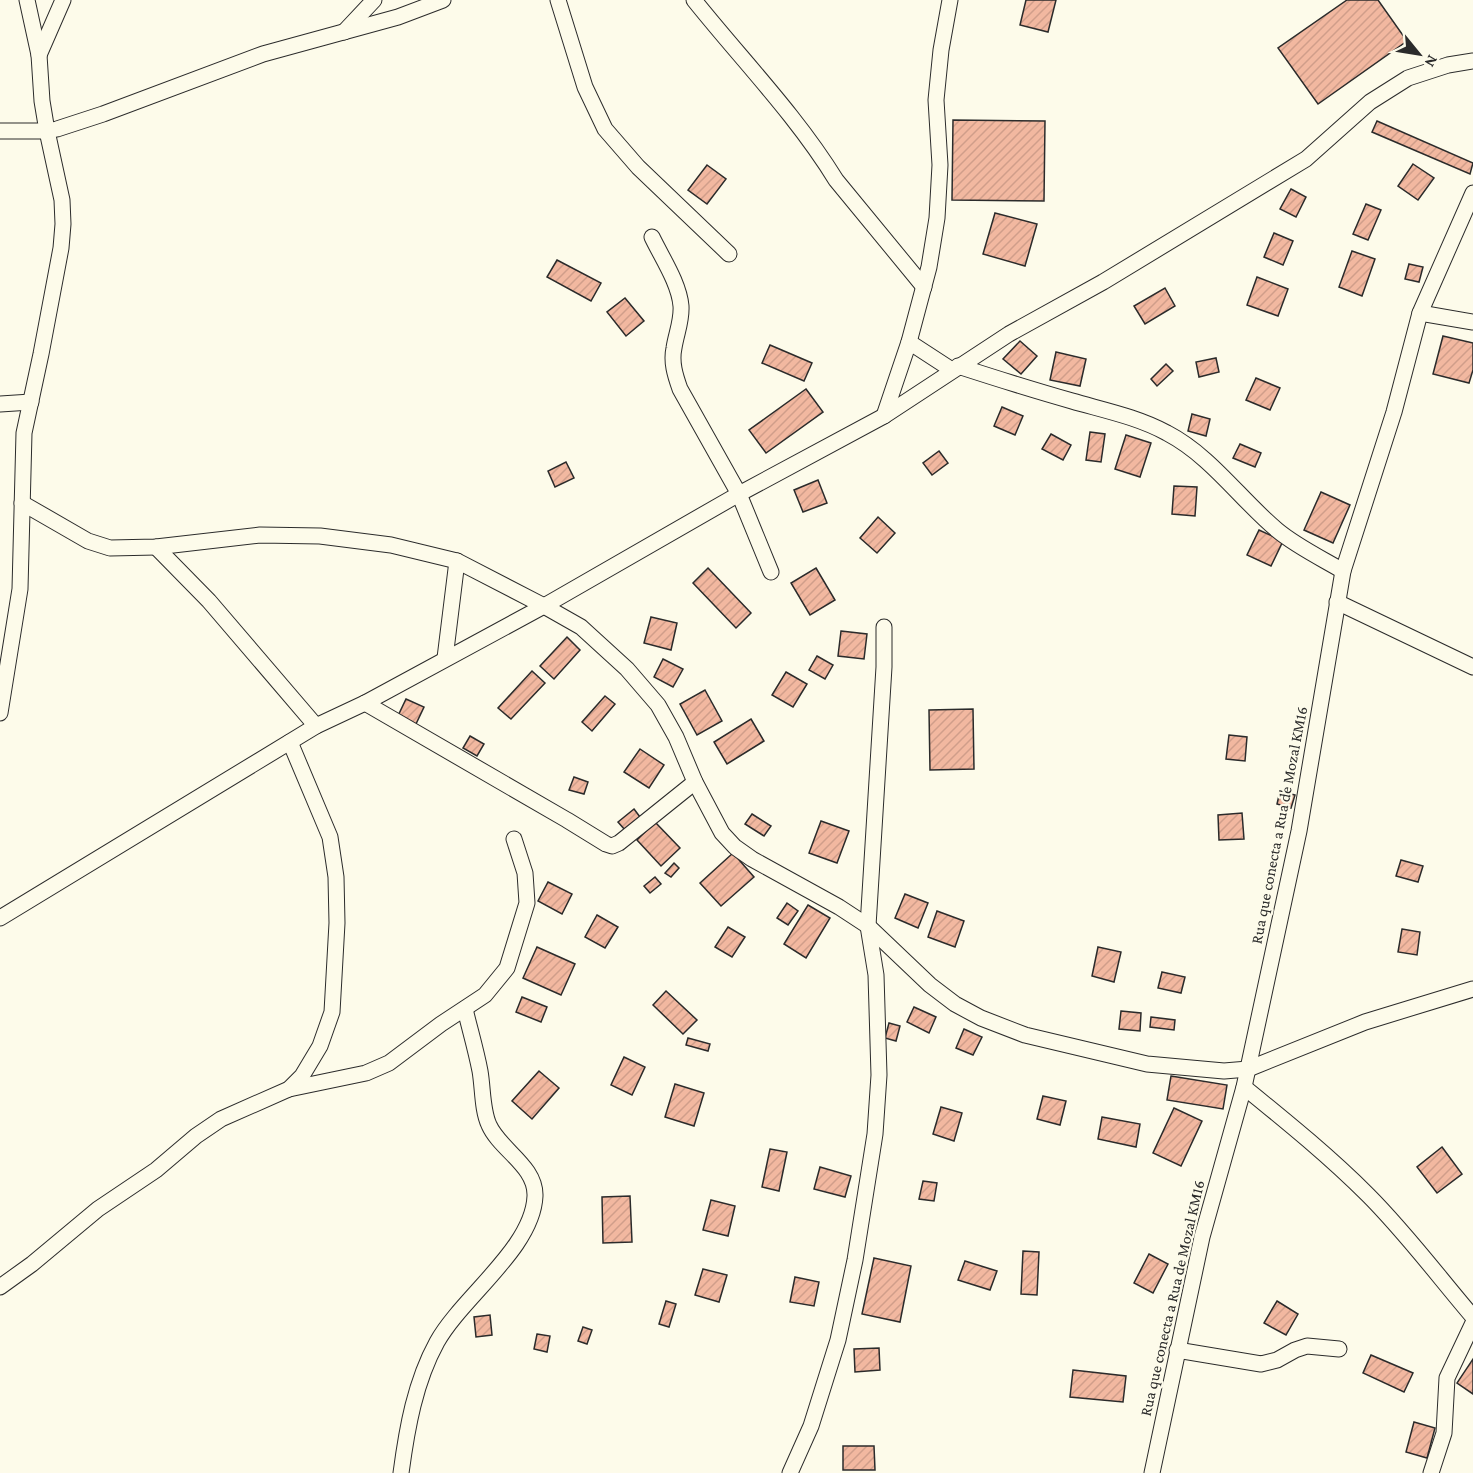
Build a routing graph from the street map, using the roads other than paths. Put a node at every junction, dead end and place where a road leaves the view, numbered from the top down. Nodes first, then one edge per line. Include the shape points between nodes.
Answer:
1 (27, 0) edge
2 (63, 0) edge
3 (374, 0) edge
4 (443, 0) edge
5 (558, 0) edge
6 (694, 0) edge
7 (950, 0) edge
8 (344, 32) junction
9 (39, 55) junction
10 (1473, 61) edge
11 (0, 131) edge
12 (47, 132) junction
13 (1473, 194) edge
14 (652, 237) dead end
15 (729, 254) dead end
16 (924, 287) junction
17 (1420, 313) junction
18 (1473, 322) edge
19 (909, 342) junction
20 (955, 368) junction
21 (31, 402) junction
22 (0, 404) edge
23 (884, 416) junction
24 (739, 494) junction
25 (22, 503) junction
26 (156, 547) junction
27 (457, 561) junction
28 (1343, 571) junction
29 (771, 572) dead end
30 (1336, 603) junction
31 (544, 606) junction
32 (884, 627) dead end
33 (445, 658) junction
34 (1473, 667) edge
35 (365, 703) junction
36 (0, 713) edge
37 (316, 726) junction
38 (290, 742) junction
39 (695, 782) junction
40 (514, 839) dead end
41 (0, 918) edge
42 (868, 926) junction
43 (1473, 989) edge
44 (465, 1009) junction
45 (1248, 1069) junction
46 (1244, 1087) junction
47 (289, 1089) junction
48 (0, 1287) edge
49 (1473, 1317) edge
50 (1473, 1323) edge
51 (1339, 1349) dead end
52 (1177, 1350) junction
53 (401, 1473) edge
54 (790, 1473) edge
55 (1152, 1473) edge
56 (1431, 1473) edge

1 - 9 street
2 - 9 street
3 - 8 street
4 - 8 street
5 - 15 street via 585,87 605,129 638,168
6 - 16 street via 779,101 836,180
7 - 16 street via 936,100 940,165 936,218
8 - 12 street via 263,54
9 - 12 street
10 - 20 street via 1408,78 1370,102 1306,159
11 - 12 street
12 - 21 street via 62,200 63,225
13 - 17 street, Rua que conecta a Rua de Mozal KM16
14 - 24 street via 681,306 673,370
16 - 19 street
17 - 18 street
17 - 28 street, Rua que conecta a Rua de Mozal KM16 via 1394,412
19 - 20 street
19 - 23 street
20 - 23 street
20 - 28 street via 1097,408 1167,433 1222,476 1277,530
21 - 22 street
21 - 25 street via 24,433
23 - 24 street
24 - 29 street
24 - 31 street
25 - 26 street via 88,541 110,548
25 - 36 street via 20,589
26 - 27 street via 260,535 320,536 392,545
26 - 37 street via 209,601
27 - 31 street
27 - 33 street
28 - 30 street, Rua que conecta a Rua de Mozal KM16
30 - 34 street
30 - 45 street, Rua que conecta a Rua de Mozal KM16 via 1299,831
31 - 33 street
31 - 39 street via 581,627 635,678 658,705
32 - 42 street
33 - 35 street
35 - 37 street
35 - 39 street via 612,846
37 - 38 street
38 - 41 street
38 - 47 street via 330,837 337,923 332,1012 320,1046
39 - 42 street via 722,833 735,847
40 - 44 street via 525,873 527,903 518,936 507,968 485,995
42 - 45 street via 955,1004 1025,1035 1147,1064 1224,1071
42 - 54 street via 876,975 879,1075 875,1134 838,1340 811,1426
43 - 45 street via 1365,1022
44 - 47 street via 389,1063 366,1073
44 - 53 street via 489,1124 523,1166 533,1183 535,1197 527,1227 438,1341 420,1379
45 - 46 street, Rua que conecta a Rua de Mozal KM16
46 - 49 street via 1318,1147 1369,1196
46 - 52 street, Rua que conecta a Rua de Mozal KM16 via 1202,1237
47 - 48 street via 221,1119 196,1136
50 - 56 street via 1447,1378 1444,1433
51 - 52 street via 1307,1346 1261,1364
52 - 55 street, Rua que conecta a Rua de Mozal KM16

